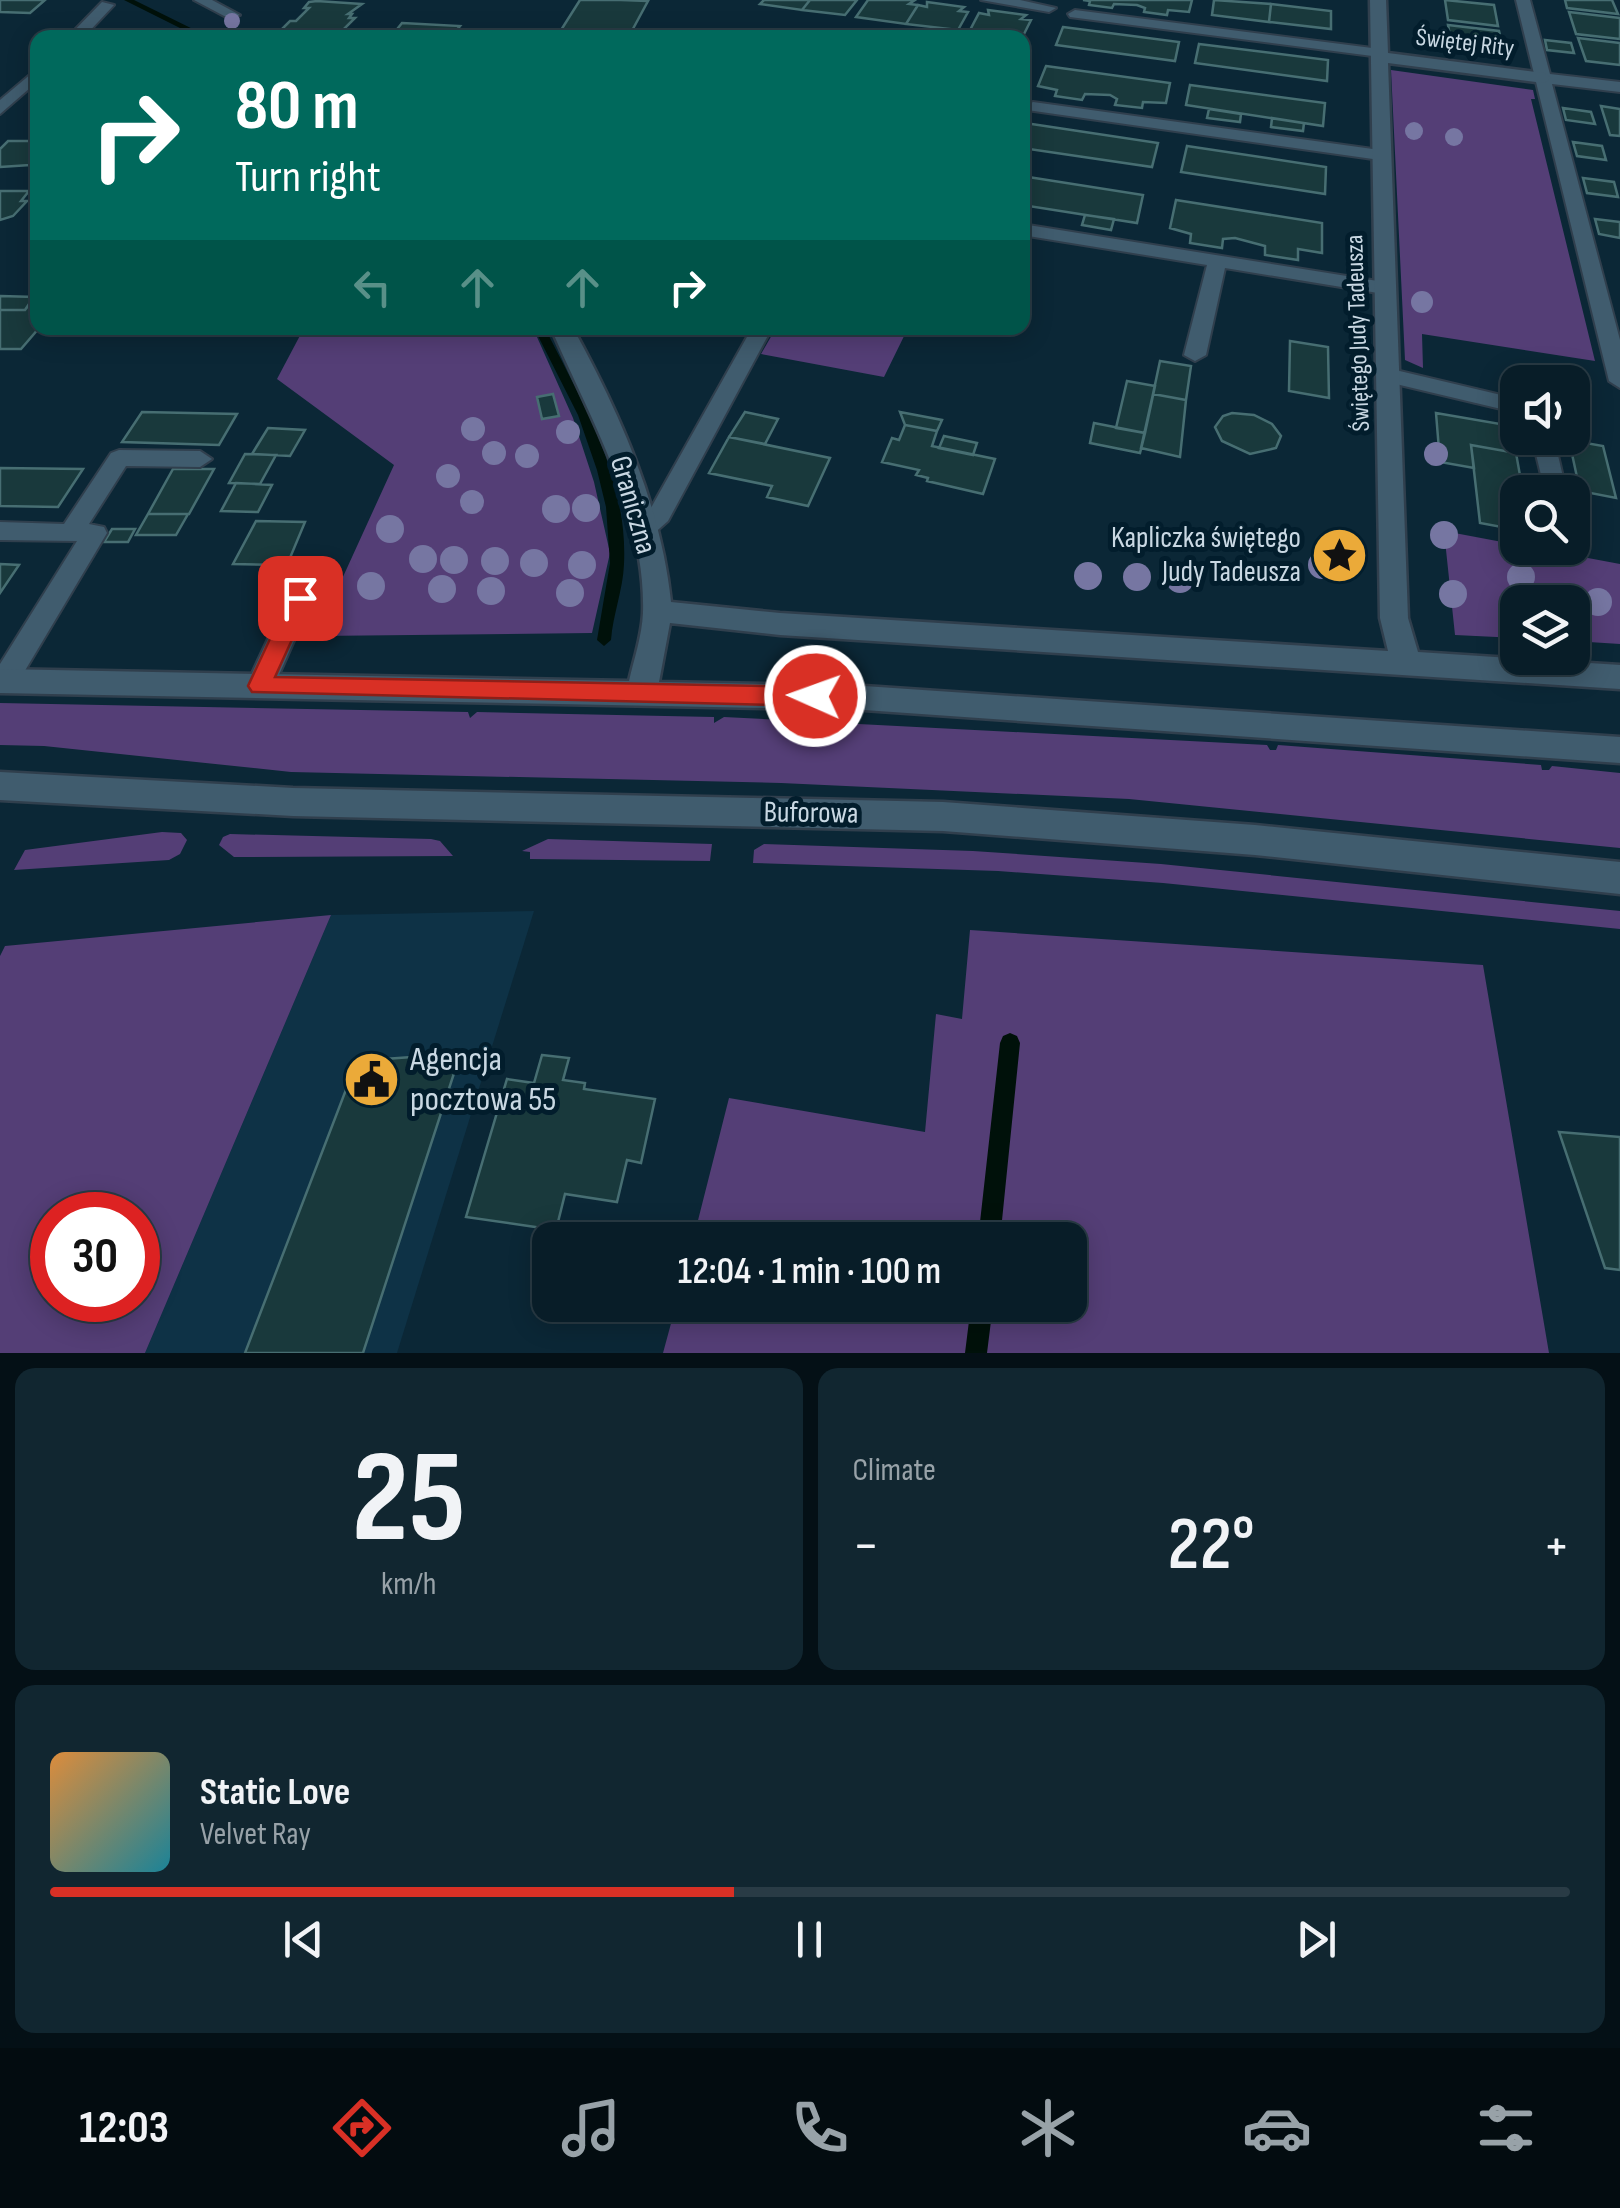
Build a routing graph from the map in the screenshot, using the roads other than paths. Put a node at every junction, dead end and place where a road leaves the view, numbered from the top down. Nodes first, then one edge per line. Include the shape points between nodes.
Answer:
1 (202, 0) edge
2 (988, 0) edge
3 (1378, 0) edge
4 (1523, 0) edge
5 (107, 5) dead end
6 (1050, 8) dead end
7 (1075, 14) dead end
8 (232, 15) dead end
9 (82, 30) edge
10 (1380, 55) junction
11 (1544, 78) junction
12 (30, 80) edge
13 (1620, 88) edge
14 (1033, 107) dead end
15 (0, 109) edge
16 (1380, 155) junction
17 (1030, 229) edge
18 (1216, 262) junction
19 (1384, 288) junction
20 (566, 335) edge
21 (758, 335) edge
22 (1195, 356) dead end
23 (1386, 375) junction
24 (1620, 381) edge
25 (1500, 402) edge
26 (200, 459) dead end
27 (642, 530) junction
28 (0, 531) edge
29 (71, 532) junction
30 (300, 598) dead end
31 (657, 611) junction
32 (1406, 663) junction
33 (1620, 677) edge
34 (2, 680) edge
35 (260, 686) junction
36 (642, 692) junction
37 (1620, 750) edge
38 (0, 786) edge
39 (1620, 878) edge

1 - 8 lane
2 - 6 lane
3 - 10 street, Świętego Judy Tadeusza
4 - 11 lane, Świętej Rity
5 - 9 lane
7 - 10 lane
10 - 11 street, Świętej Rity
10 - 16 street, Świętego Judy Tadeusza
11 - 13 lane, Świętej Rity
11 - 24 lane, Świętej Rity
12 - 15 lane
14 - 16 lane
16 - 19 street, Świętego Judy Tadeusza
17 - 18 lane
18 - 19 lane
18 - 22 lane
19 - 23 street, Świętego Judy Tadeusza
20 - 27 street, Graniczna via 620,454
21 - 27 lane via 656,521
23 - 25 lane
23 - 32 street, Świętego Judy Tadeusza via 1394,618
26 - 29 lane via 119,458
27 - 31 street, Graniczna
28 - 29 lane
29 - 34 lane via 95,532
30 - 35 lane
31 - 32 street
31 - 36 street, Graniczna
32 - 33 street
34 - 35 street
35 - 36 street
36 - 37 street via 1028,706
38 - 39 street, Buforowa via 286,802 1035,822

